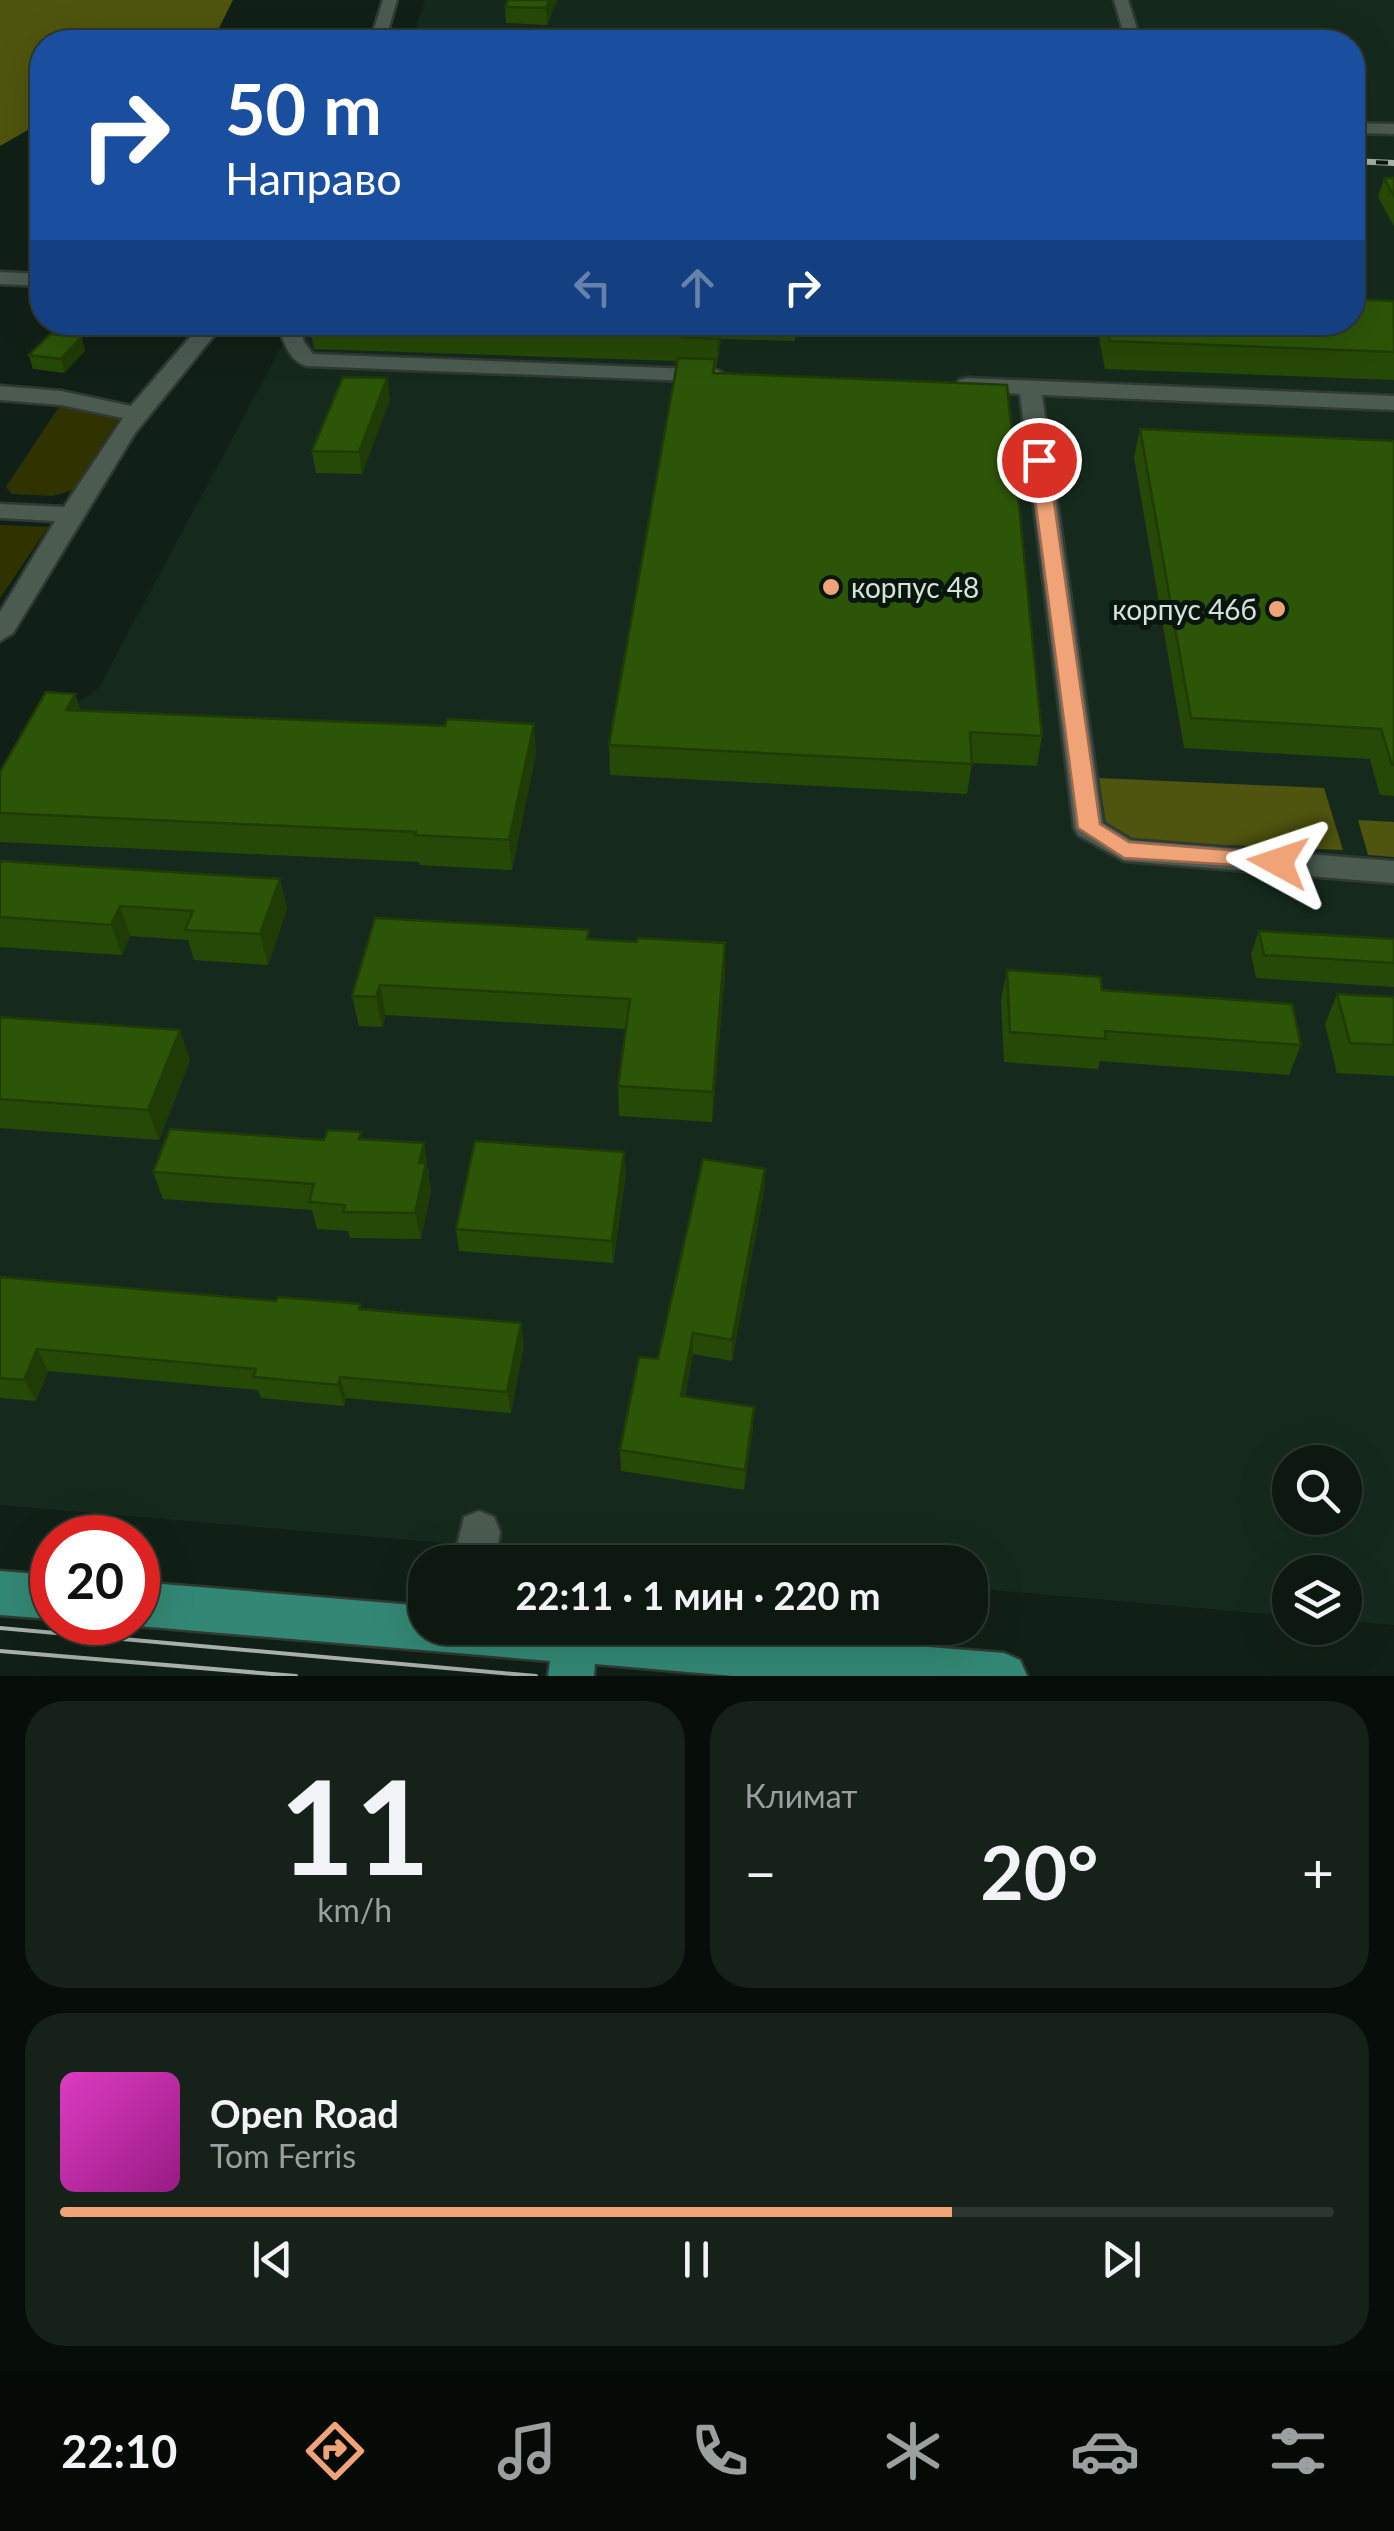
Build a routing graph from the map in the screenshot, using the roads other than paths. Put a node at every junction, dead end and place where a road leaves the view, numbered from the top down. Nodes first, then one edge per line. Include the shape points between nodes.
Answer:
1 (390, 0) edge
2 (1121, 0) edge
3 (381, 30) edge
4 (1130, 30) edge
5 (1365, 128) edge
6 (1394, 129) edge
7 (0, 278) edge
8 (30, 279) edge
9 (198, 335) edge
10 (292, 335) edge
11 (738, 376) edge
12 (954, 384) edge
13 (1030, 387) junction
14 (0, 393) edge
15 (1394, 403) edge
16 (136, 414) junction
17 (0, 511) edge
18 (74, 514) junction
19 (0, 632) edge
20 (1394, 872) edge
21 (0, 1593) edge
22 (30, 1595) edge
23 (160, 1606) edge
24 (408, 1626) edge
25 (522, 1645) edge
26 (572, 1658) edge
27 (1004, 1676) edge

1 - 3 street
2 - 4 street
5 - 6 street
7 - 8 street
9 - 16 street
10 - 11 street via 306,360
12 - 13 street
13 - 15 street
13 - 20 street via 1090,828 1124,850
14 - 16 street
16 - 18 street
17 - 18 street
18 - 19 street
21 - 22 main road
23 - 24 main road
25 - 26 main road
26 - 27 main road

